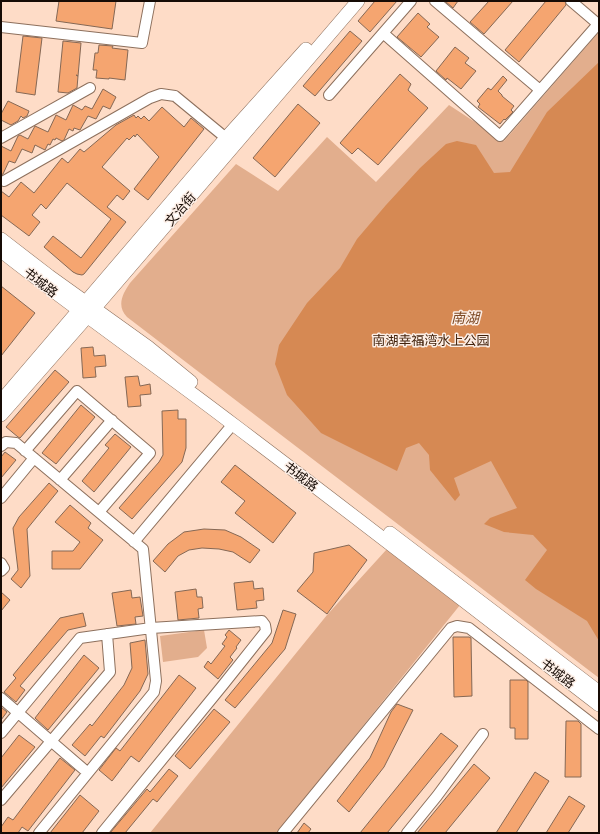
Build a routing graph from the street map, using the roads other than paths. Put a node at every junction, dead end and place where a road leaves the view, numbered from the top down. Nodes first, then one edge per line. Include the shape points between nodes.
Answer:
1 (150, 1) edge
2 (348, 1) edge
3 (358, 1) edge
4 (411, 1) edge
5 (435, 1) edge
6 (571, 1) edge
7 (583, 5) edge
8 (599, 24) edge
9 (1, 26) edge
10 (383, 33) junction
11 (90, 88) dead end
12 (540, 90) junction
13 (330, 95) dead end
14 (1, 138) edge
15 (226, 138) junction
16 (4, 181) dead end
17 (1, 239) edge
18 (1, 251) edge
19 (86, 310) junction
20 (1, 401) edge
21 (1, 415) edge
22 (112, 420) junction
23 (232, 424) junction
24 (1, 446) edge
25 (25, 451) junction
26 (34, 458) junction
27 (60, 480) junction
28 (1, 498) edge
29 (99, 512) junction
30 (134, 542) junction
31 (1, 563) edge
32 (1, 571) edge
33 (151, 628) junction
34 (107, 634) junction
35 (599, 692) edge
36 (1, 698) edge
37 (599, 705) edge
38 (18, 713) junction
39 (599, 729) edge
40 (1, 733) edge
41 (483, 734) dead end
42 (51, 741) junction
43 (88, 773) junction
44 (1, 800) edge
45 (39, 833) edge
46 (102, 833) edge
47 (283, 833) edge
48 (407, 833) edge

1 - 9 street via 142,43
2 - 15 main road, 文治街
3 - 19 main road, 文治街
4 - 10 street
5 - 12 street
6 - 7 street
7 - 8 street
8 - 12 street
10 - 12 street via 500,136
10 - 13 street
11 - 14 street
15 - 16 street via 175,96 161,94
15 - 19 main road, 文治街
17 - 19 main road, 书城路 via 49,276
18 - 19 main road, 书城路 via 38,280
19 - 20 main road, 文治街
19 - 21 main road, 文治街
19 - 23 main road, 书城路
19 - 35 main road, 书城路 via 148,347
22 - 25 street via 77,391
22 - 27 street
22 - 29 street via 150,453
23 - 30 street
23 - 37 main road, 书城路
24 - 25 street via 6,442 16,443
25 - 26 street
26 - 27 street
26 - 28 street
27 - 29 street
29 - 30 street
30 - 33 street via 143,549
31 - 32 street via 4,568
33 - 34 street
33 - 43 street via 156,681 154,692
33 - 46 street via 262,621 266,631
34 - 38 street via 80,638
34 - 42 street via 110,672
36 - 38 street
38 - 40 street
38 - 42 street
39 - 47 street via 469,628 457,626 451,628
41 - 48 street
42 - 43 street
42 - 44 street
43 - 45 street

